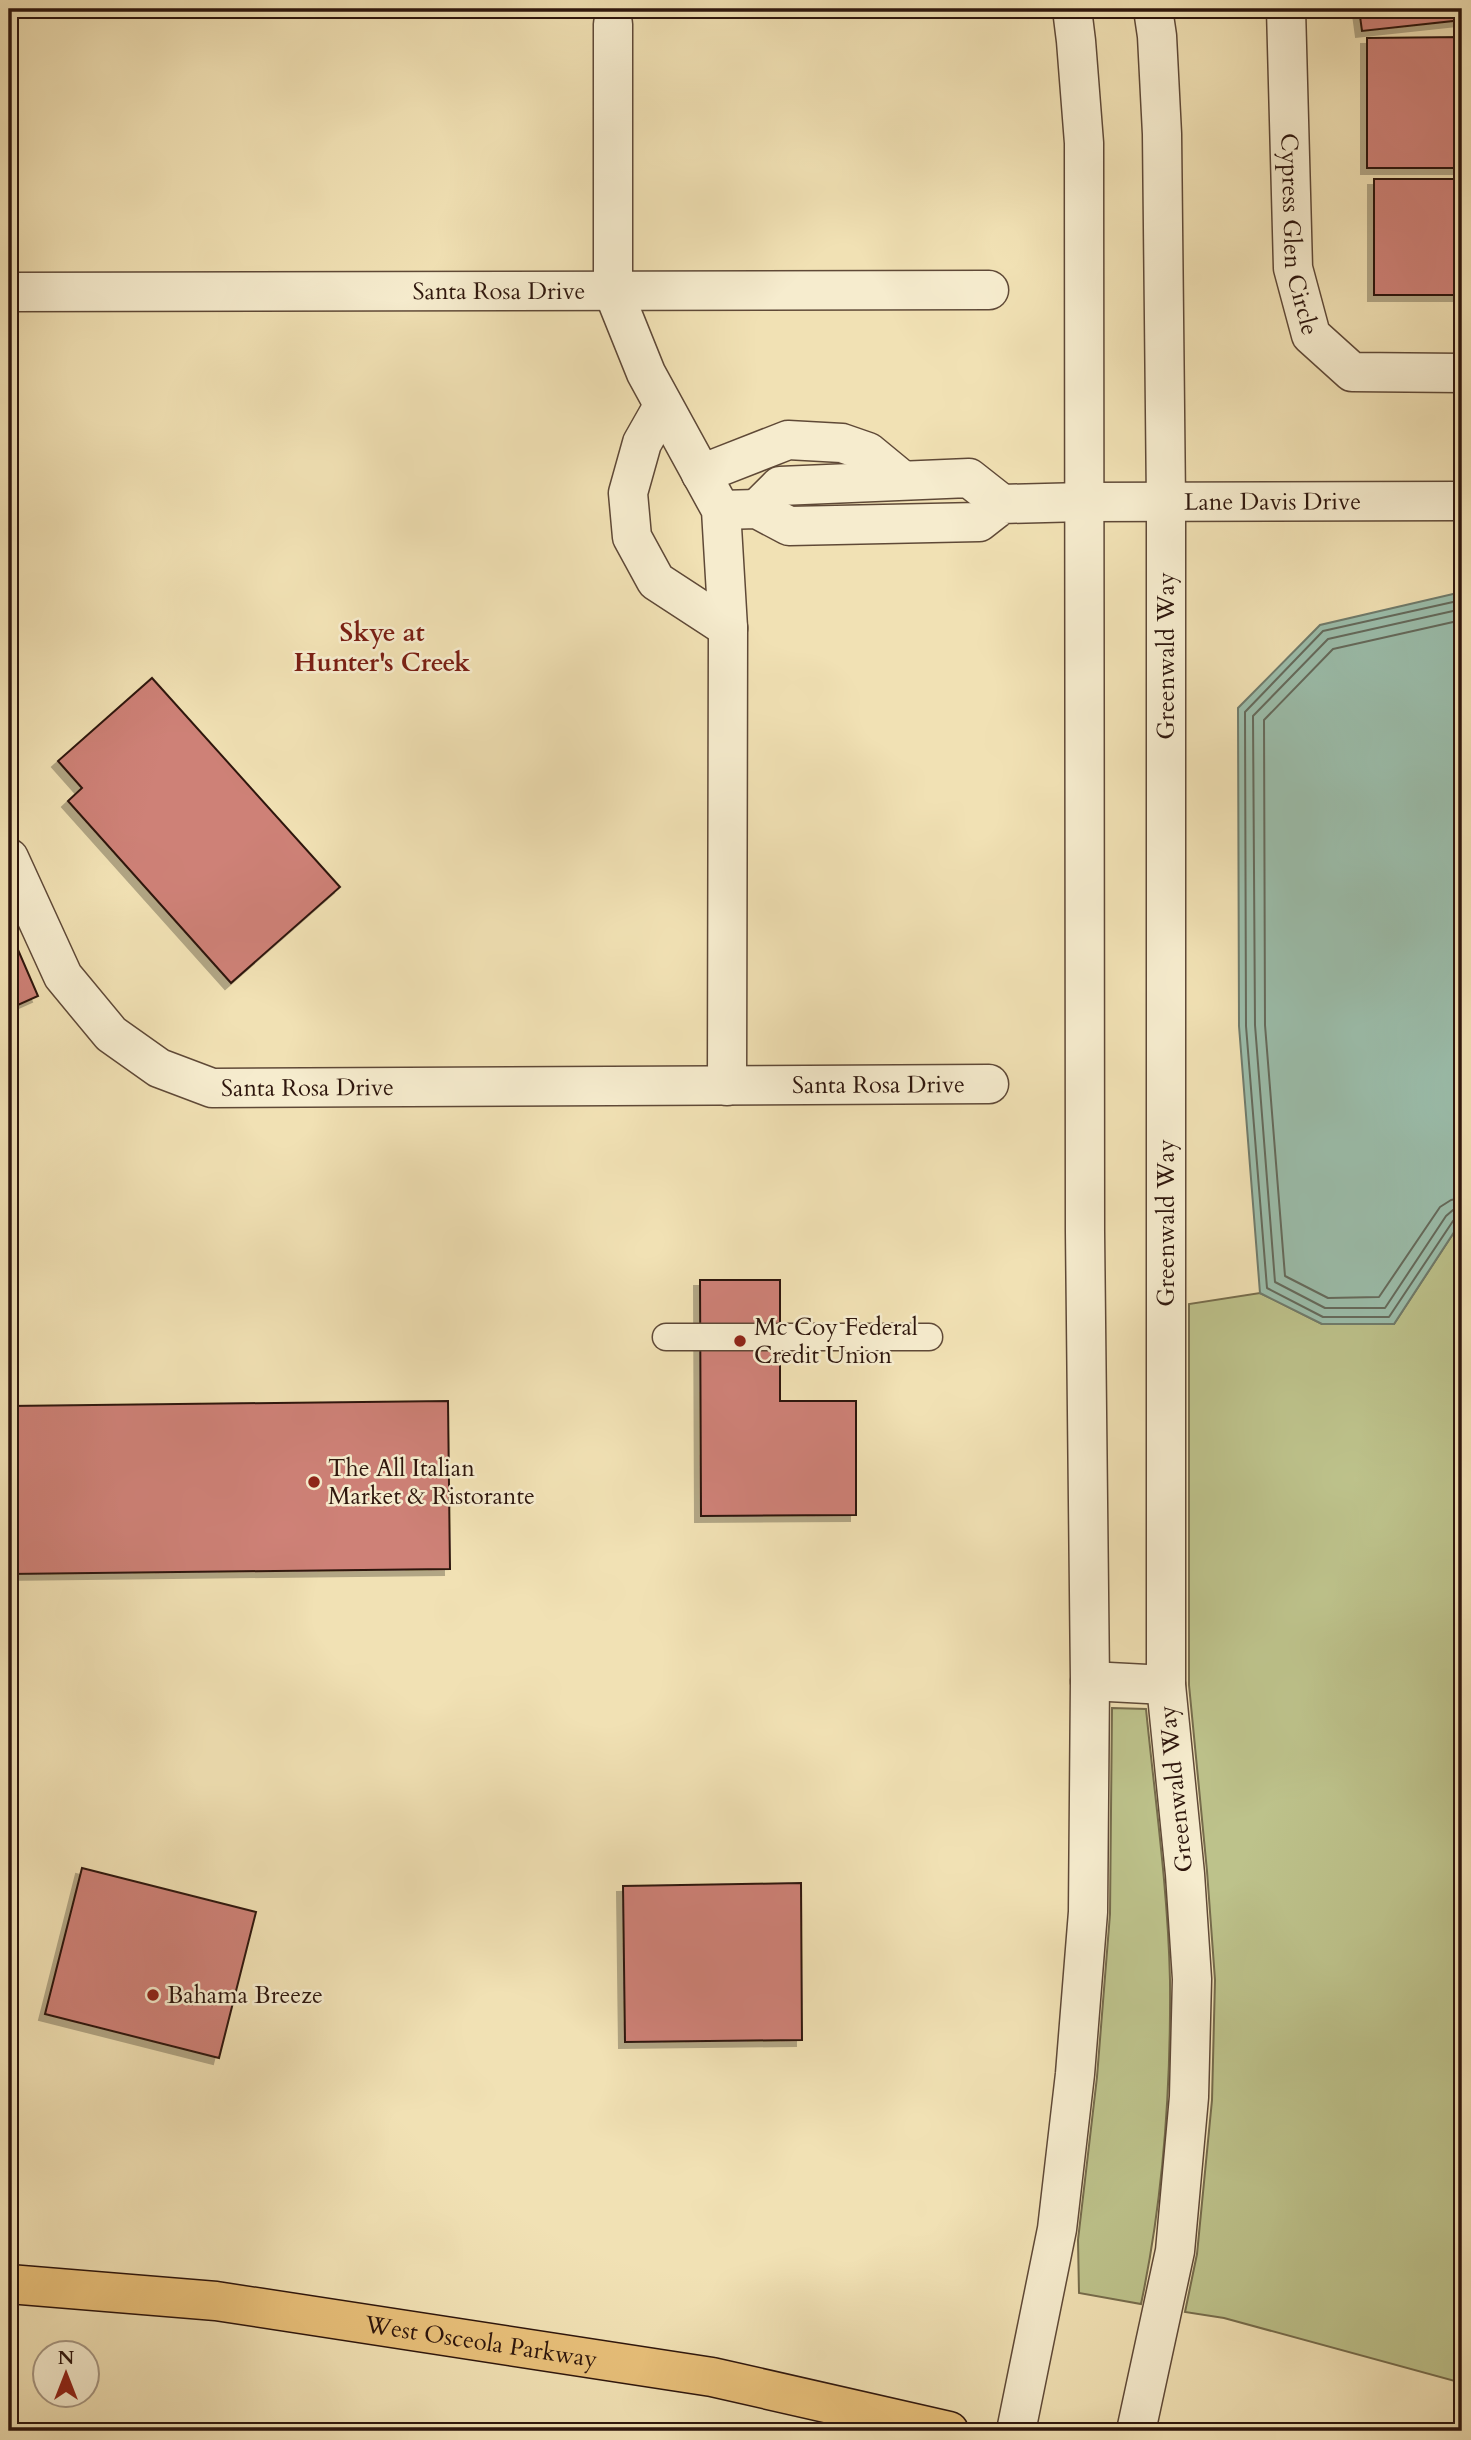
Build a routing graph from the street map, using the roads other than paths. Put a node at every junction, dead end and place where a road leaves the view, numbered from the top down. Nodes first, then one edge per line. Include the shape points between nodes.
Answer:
1 (1072, 9) edge
2 (1153, 9) edge
3 (1286, 9) edge
4 (614, 24) dead end
5 (989, 290) dead end
6 (614, 291) junction
7 (9, 292) edge
8 (1462, 373) edge
9 (663, 406) junction
10 (701, 474) junction
11 (902, 481) junction
12 (1462, 501) edge
13 (1084, 502) junction
14 (1166, 502) junction
15 (1002, 504) junction
16 (739, 510) junction
17 (728, 628) junction
18 (9, 858) edge
19 (989, 1084) dead end
20 (726, 1086) junction
21 (666, 1337) dead end
22 (929, 1337) dead end
23 (1090, 1681) junction
24 (1166, 1685) junction
25 (9, 2284) edge
26 (949, 2431) edge
27 (1016, 2431) edge
28 (1136, 2431) edge

1 - 13 street via 1084,143
2 - 14 street, Greenwald Way via 1162,134
3 - 8 street, Cypress Glen Circle via 1293,268 1311,335 1352,372
4 - 6 street
5 - 6 street, Santa Rosa Drive
6 - 7 street, Santa Rosa Drive
6 - 9 street
9 - 10 street
9 - 17 street via 642,443 628,493 632,537 656,581
10 - 11 street via 788,440 842,443 868,452
10 - 16 street
11 - 15 street via 969,478
11 - 16 street via 780,486
12 - 14 street, Lane Davis Drive
13 - 14 street, Lane Davis Drive
13 - 15 street, Lane Davis Drive
13 - 23 street
14 - 24 street, Greenwald Way
15 - 16 street via 979,522 789,526
16 - 17 street
17 - 20 street
18 - 20 street, Santa Rosa Drive via 63,976 111,1034 159,1068 212,1088
19 - 20 street, Santa Rosa Drive
21 - 22 lane
23 - 24 street
23 - 27 street via 1088,1912 1075,2074 1057,2229
24 - 28 street, Greenwald Way via 1192,1979 1189,2097 1175,2251
25 - 26 main road, West Osceola Parkway via 216,2301 699,2375

